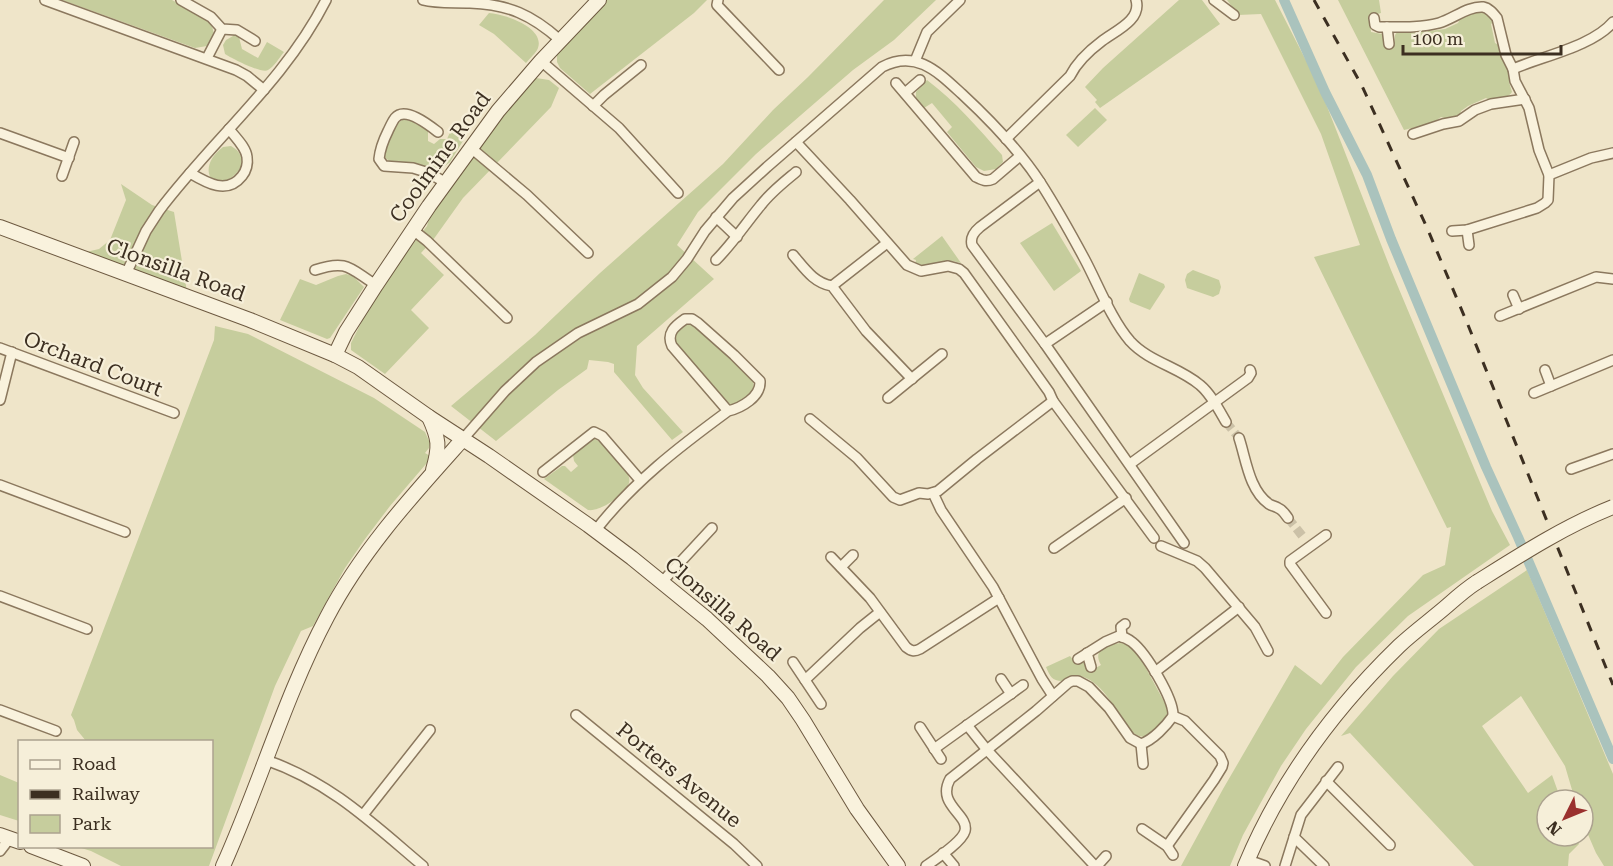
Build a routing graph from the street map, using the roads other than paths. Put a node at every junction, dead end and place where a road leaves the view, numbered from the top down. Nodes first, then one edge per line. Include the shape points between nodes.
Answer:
1 (45, 0) edge
2 (181, 0) edge
3 (326, 0) edge
4 (423, 0) edge
5 (598, 0) edge
6 (718, 0) edge
7 (960, 0) edge
8 (1136, 0) edge
9 (1214, 0) edge
10 (455, 1) edge
11 (1234, 15) dead end
12 (1374, 18) dead end
13 (1613, 22) edge
14 (1387, 27) junction
15 (222, 29) junction
16 (255, 40) dead end
17 (560, 40) junction
18 (1389, 44) dead end
19 (207, 58) junction
20 (540, 61) junction
21 (915, 61) junction
22 (641, 65) dead end
23 (1513, 69) junction
24 (779, 70) dead end
25 (920, 80) dead end
26 (896, 83) dead end
27 (264, 90) junction
28 (905, 93) junction
29 (1525, 99) junction
30 (593, 106) junction
31 (229, 129) junction
32 (438, 132) dead end
33 (0, 133) edge
34 (1413, 134) dead end
35 (1006, 139) junction
36 (74, 142) dead end
37 (796, 142) junction
38 (471, 148) junction
39 (1613, 153) edge
40 (1020, 156) junction
41 (69, 158) junction
42 (796, 172) dead end
43 (190, 173) junction
44 (1549, 175) junction
45 (62, 176) dead end
46 (1040, 182) junction
47 (446, 183) junction
48 (678, 193) dead end
49 (716, 217) junction
50 (0, 227) edge
51 (413, 230) junction
52 (1467, 230) junction
53 (1452, 231) dead end
54 (737, 237) junction
55 (887, 243) junction
56 (1469, 245) dead end
57 (588, 253) dead end
58 (793, 255) dead end
59 (716, 260) dead end
60 (315, 270) dead end
61 (126, 274) junction
62 (1613, 279) edge
63 (376, 285) junction
64 (832, 286) junction
65 (1513, 295) dead end
66 (1107, 302) junction
67 (1519, 309) junction
68 (1500, 316) dead end
69 (507, 318) dead end
70 (1045, 344) junction
71 (0, 348) edge
72 (12, 352) junction
73 (942, 354) dead end
74 (335, 355) junction
75 (1613, 360) edge
76 (1250, 370) dead end
77 (1545, 370) dead end
78 (912, 378) junction
79 (1551, 386) junction
80 (1534, 393) dead end
81 (888, 398) dead end
82 (0, 400) edge
83 (1053, 401) junction
84 (1214, 402) junction
85 (728, 411) junction
86 (174, 413) dead end
87 (429, 417) junction
88 (810, 419) dead end
89 (1226, 422) tunnel mouth
90 (1239, 438) tunnel mouth
91 (464, 439) junction
92 (1613, 454) edge
93 (1130, 464) junction
94 (1571, 469) dead end
95 (543, 472) dead end
96 (432, 474) junction
97 (640, 480) junction
98 (0, 485) edge
99 (933, 493) junction
100 (1126, 498) junction
101 (1613, 507) edge
102 (1288, 518) tunnel mouth
103 (712, 528) dead end
104 (596, 531) junction
105 (124, 532) dead end
106 (1326, 535) dead end
107 (1184, 543) dead end
108 (1054, 548) dead end
109 (853, 555) dead end
110 (831, 557) dead end
111 (841, 567) junction
112 (661, 582) junction
113 (0, 596) edge
114 (999, 598) junction
115 (1239, 608) junction
116 (880, 612) junction
117 (1326, 613) dead end
118 (1125, 624) dead end
119 (87, 629) dead end
120 (1122, 637) junction
121 (1268, 651) dead end
122 (1087, 653) junction
123 (1078, 659) dead end
124 (793, 662) dead end
125 (1091, 666) dead end
126 (1155, 672) junction
127 (1001, 679) dead end
128 (806, 680) junction
129 (1023, 685) dead end
130 (1011, 694) junction
131 (1053, 696) junction
132 (821, 704) dead end
133 (0, 710) edge
134 (576, 715) dead end
135 (1173, 716) junction
136 (967, 725) junction
137 (920, 727) dead end
138 (430, 730) dead end
139 (56, 731) dead end
140 (1141, 744) junction
141 (934, 749) junction
142 (987, 750) junction
143 (941, 759) dead end
144 (266, 760) junction
145 (1143, 764) dead end
146 (1338, 767) dead end
147 (1326, 781) junction
148 (363, 815) junction
149 (1142, 829) dead end
150 (1294, 837) junction
151 (10, 838) edge
152 (1390, 845) dead end
153 (1167, 846) junction
154 (37, 848) edge
155 (0, 851) edge
156 (943, 853) junction
157 (1173, 855) dead end
158 (1106, 856) dead end
159 (1246, 863) edge
160 (83, 866) edge
161 (223, 866) edge
162 (423, 866) edge
163 (757, 866) edge
164 (898, 866) edge
165 (926, 866) edge
166 (954, 866) edge
167 (1096, 866) edge
168 (1265, 866) edge
169 (1285, 866) edge
170 (1324, 866) edge

1 - 19 street
2 - 15 street via 211,17
3 - 27 street via 309,31
4 - 10 street
5 - 17 street, Coolmine Road
6 - 24 street via 717,5
7 - 21 street via 927,32
8 - 35 street via 1138,6 1133,17 1076,65 1070,76
9 - 11 street
10 - 17 street via 505,6 526,15
12 - 14 street via 1377,26
13 - 23 street via 1589,40
14 - 18 street
14 - 23 street via 1436,24 1485,7 1497,18
15 - 16 street via 237,30
15 - 19 street
17 - 20 street, Coolmine Road
19 - 27 street via 247,76
20 - 30 street
20 - 38 street, Coolmine Road
21 - 35 street via 928,65 951,84
21 - 37 street via 896,61 882,67
22 - 30 street
23 - 29 street via 1516,86
25 - 28 street
26 - 28 street
27 - 31 street
28 - 40 street via 981,180 993,179
29 - 34 street via 1491,104 1459,121
29 - 44 street
30 - 48 street
31 - 43 street
31 - 43 street via 247,157 242,176 224,186
32 - 47 street via 416,118 399,115 386,134 379,159 384,166 413,168
33 - 41 street
35 - 40 street
36 - 41 street
37 - 49 street
37 - 55 street
38 - 47 street, Coolmine Road
38 - 57 street
39 - 44 street
40 - 46 street
41 - 45 street
42 - 54 street via 763,202
43 - 61 street via 152,221
44 - 52 street via 1548,200 1542,206
46 - 66 street
46 - 70 street via 980,226 971,242
47 - 51 street, Coolmine Road
49 - 54 street
49 - 91 street via 672,277 638,304 578,333 536,362
50 - 61 street, Clonsilla Road
51 - 63 street, Coolmine Road
51 - 69 street
52 - 53 street
52 - 56 street
54 - 59 street
55 - 64 street
55 - 83 street via 911,268 948,266 964,273
58 - 64 street via 822,284
60 - 63 street via 345,266
61 - 74 street, Clonsilla Road
62 - 67 street via 1596,277
63 - 74 street, Coolmine Road
64 - 78 street via 866,331
65 - 67 street
66 - 70 street
66 - 84 street via 1132,343 1200,385
67 - 68 street
70 - 93 street
71 - 72 street, Orchard Court
72 - 82 street
72 - 86 street, Orchard Court
73 - 78 street
74 - 87 street, Clonsilla Road
75 - 79 street
76 - 84 street via 1248,378
77 - 79 street
78 - 81 street
79 - 80 street
83 - 99 street
83 - 100 street
84 - 89 street
84 - 93 street
85 - 85 street via 672,346 671,331 685,319 698,323 760,381 759,389 744,405
85 - 97 street
87 - 91 street, Clonsilla Road
87 - 96 street via 438,441
88 - 99 street via 857,458 896,499
90 - 102 street via 1248,474 1257,490
91 - 96 street
91 - 104 street, Clonsilla Road
92 - 94 street
93 - 107 street
95 - 97 street via 594,432 602,436
96 - 144 street via 372,545 336,601 303,666
97 - 104 street
98 - 105 street
99 - 114 street
100 - 108 street
100 - 115 street via 1158,542 1197,561
101 - 159 street, bridge via 1534,546 1477,582 1399,646 1329,722 1308,751 1265,821
103 - 112 street
104 - 112 street, Clonsilla Road
106 - 117 street via 1306,542 1290,561
109 - 111 street
110 - 111 street
111 - 116 street
112 - 164 street, Clonsilla Road via 743,651 788,699
113 - 119 street
114 - 116 street via 913,651
114 - 131 street
115 - 121 street
115 - 126 street
116 - 128 street
118 - 120 street via 1121,627
120 - 122 street
120 - 126 street via 1135,645
122 - 123 street
122 - 125 street
124 - 128 street
126 - 135 street via 1173,708
127 - 130 street
128 - 132 street
129 - 130 street
130 - 136 street
131 - 140 street via 1068,683 1083,683 1104,702 1130,738
131 - 142 street
133 - 139 street
134 - 163 street, Porters Avenue
135 - 140 street
135 - 153 street via 1189,724 1223,763
136 - 141 street
136 - 142 street
137 - 141 street
138 - 148 street
140 - 145 street
141 - 143 street
142 - 156 street via 948,783 948,800 965,828
142 - 167 street
144 - 148 street via 315,782
144 - 161 street
146 - 147 street
147 - 150 street via 1301,815
147 - 152 street
148 - 162 street
149 - 153 street
150 - 169 street
150 - 170 street
151 - 155 street
153 - 157 street
154 - 160 street
156 - 165 street
156 - 166 street
158 - 167 street
159 - 168 street

